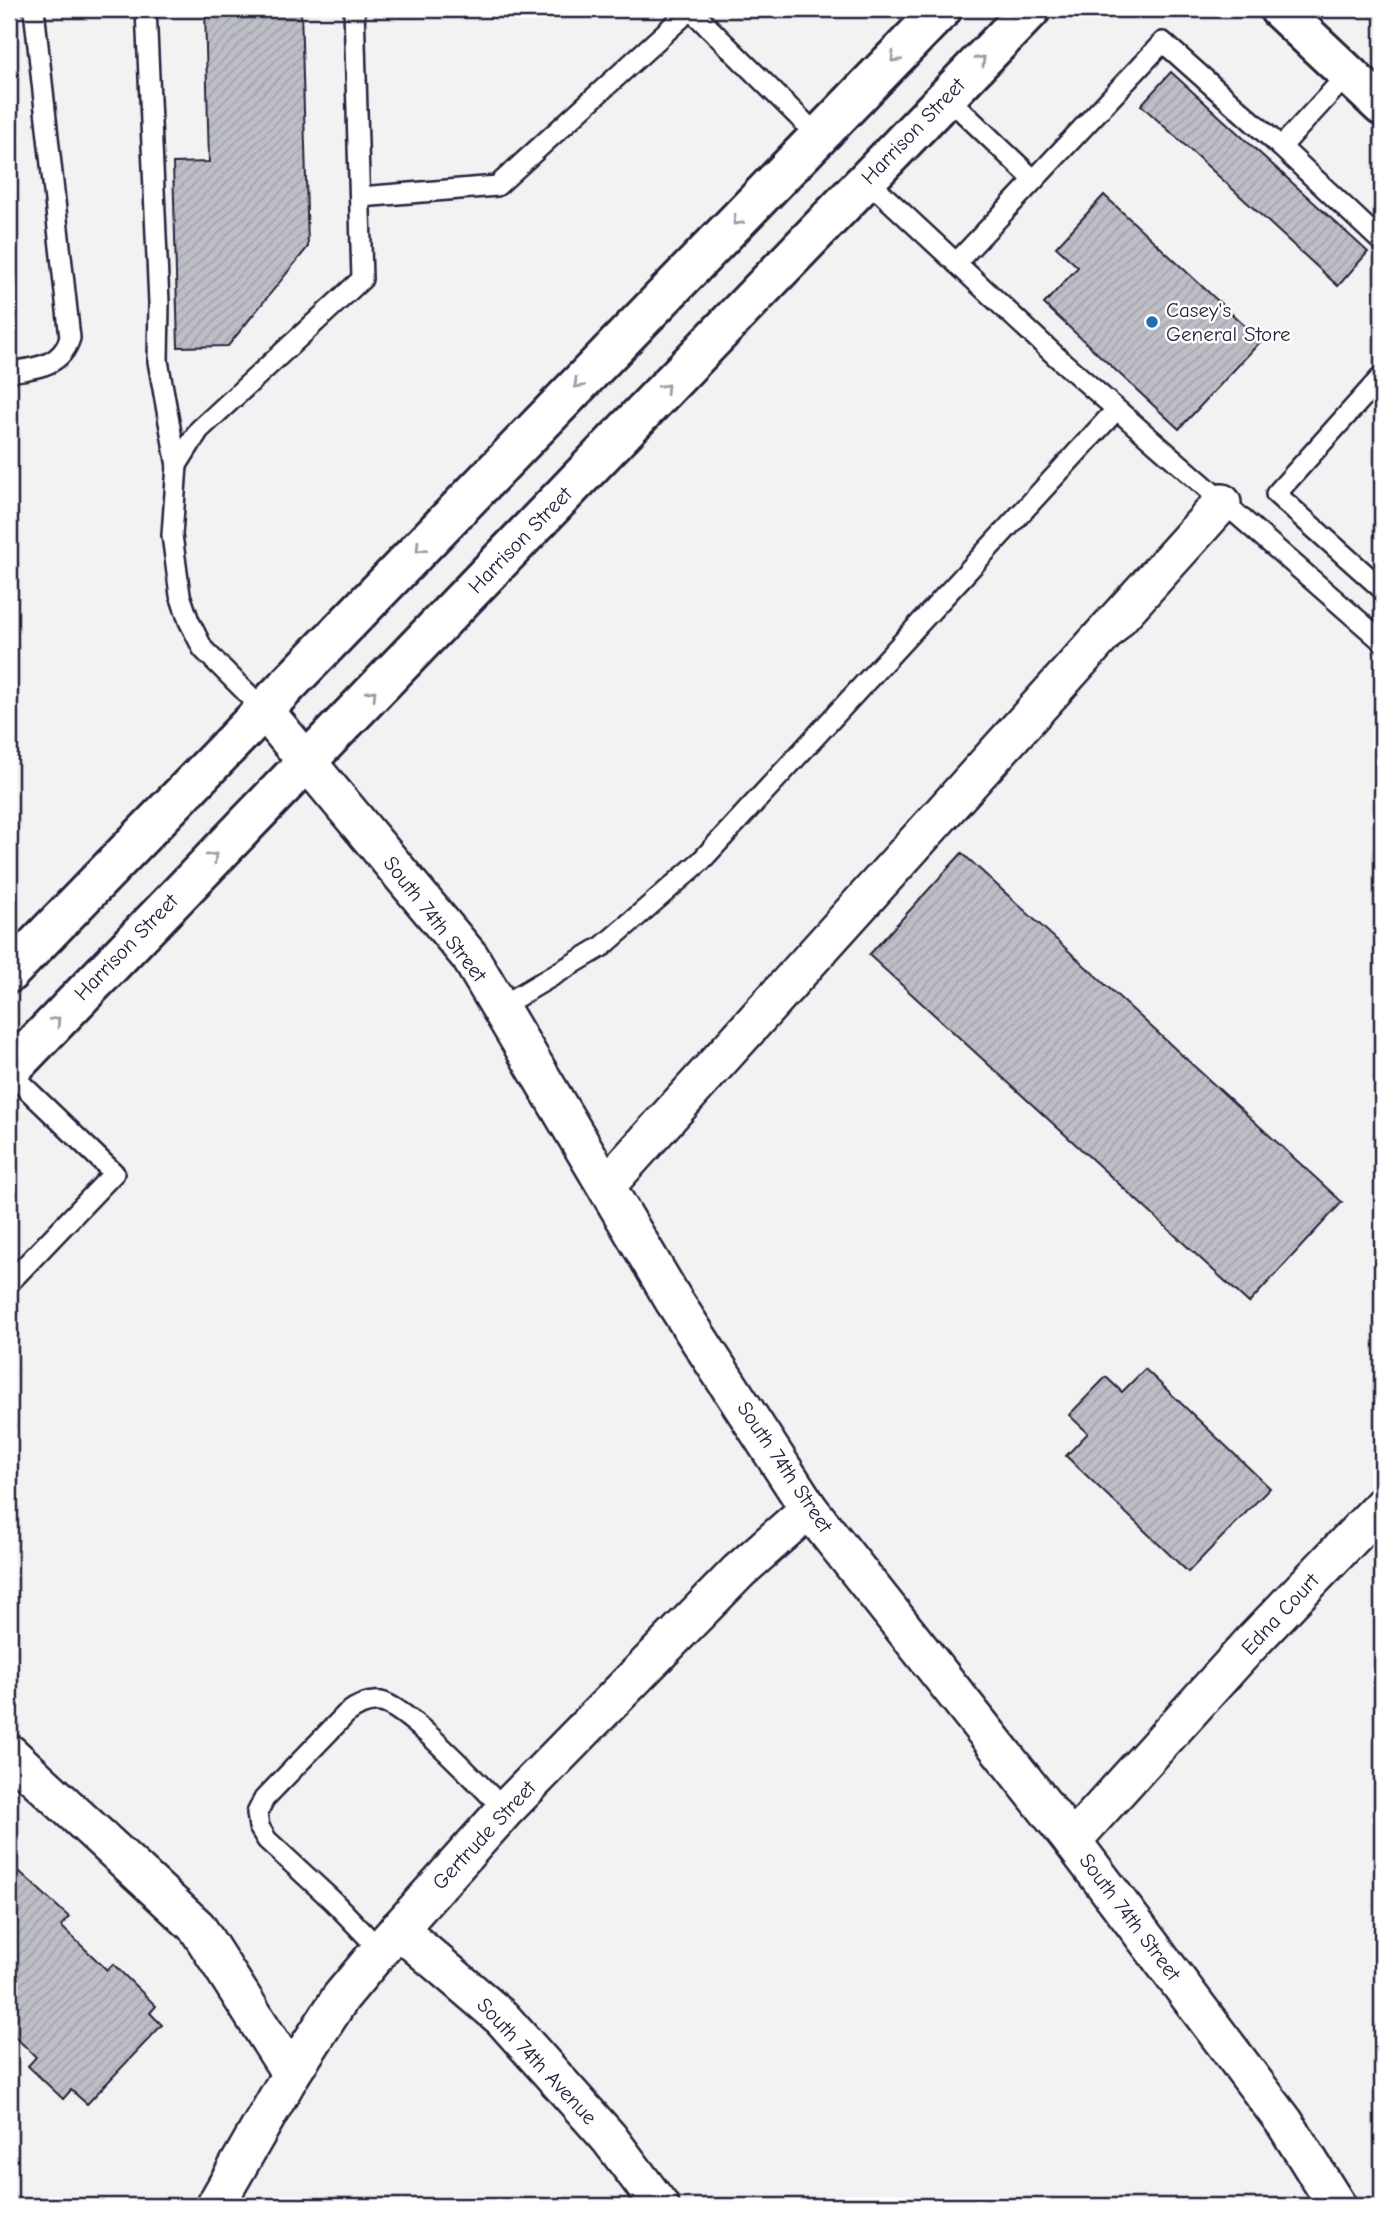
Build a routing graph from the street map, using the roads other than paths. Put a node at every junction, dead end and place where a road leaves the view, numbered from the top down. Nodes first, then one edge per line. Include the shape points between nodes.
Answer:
1 (34, 9) edge
2 (146, 9) edge
3 (354, 9) edge
4 (689, 9) edge
5 (942, 9) edge
6 (1031, 9) edge
7 (1279, 9) edge
8 (1348, 74) junction
9 (946, 96) junction
10 (1382, 106) edge
11 (819, 137) junction
12 (1281, 147) junction
13 (866, 179) junction
14 (1034, 180) junction
15 (360, 197) junction
16 (1382, 242) edge
17 (956, 263) junction
18 (9, 372) edge
19 (1382, 376) edge
20 (1116, 410) junction
21 (177, 466) junction
22 (1222, 503) junction
23 (1382, 589) edge
24 (1382, 640) edge
25 (262, 709) junction
26 (307, 762) junction
27 (9, 973) edge
28 (500, 1007) junction
29 (9, 1072) edge
30 (607, 1185) junction
31 (9, 1283) edge
32 (1382, 1506) edge
33 (809, 1509) junction
34 (9, 1753) edge
35 (505, 1810) junction
36 (1072, 1841) junction
37 (389, 1940) junction
38 (291, 2074) junction
39 (215, 2206) edge
40 (660, 2206) edge
41 (1337, 2206) edge

1 - 18 lane via 70,338 66,351 49,366
2 - 21 lane via 158,361
3 - 15 lane
4 - 11 lane
4 - 15 lane via 497,186
5 -> 11 main road
9 -> 6 main road, Harrison Street
7 - 8 main road
8 - 10 main road
8 - 12 lane
9 - 13 main road, Harrison Street
9 - 14 lane
11 -> 25 main road
12 - 14 lane via 1163,42
12 - 16 lane
13 - 17 lane
26 -> 13 main road, Harrison Street
14 - 17 lane
15 - 21 lane via 362,279 198,430
17 - 20 lane
19 - 23 lane via 1276,494
20 - 22 lane
20 - 28 lane via 701,861 603,946
21 - 25 lane via 172,535 180,595 189,621 203,649
22 - 24 lane
22 - 30 street
25 - 26 street, South 74th Street
25 - 27 main road
26 - 28 street, South 74th Street via 441,920
29 -> 26 main road, Harrison Street
28 - 30 street, South 74th Street
29 - 31 lane via 114,1173
30 - 33 street, South 74th Street via 674,1301
32 - 36 street, Edna Court
33 - 35 street, Gertrude Street via 739,1571
33 - 36 street, South 74th Street
34 - 38 street via 197,1927
35 - 37 street, Gertrude Street
35 - 37 lane via 398,1710 372,1702 346,1714 264,1799 257,1813 267,1840 333,1901
36 - 41 street, South 74th Street via 1285,2123
37 - 38 street, Gertrude Street via 341,1997
37 - 40 street, South 74th Avenue via 502,2018 609,2138
38 - 39 street, Gertrude Street

